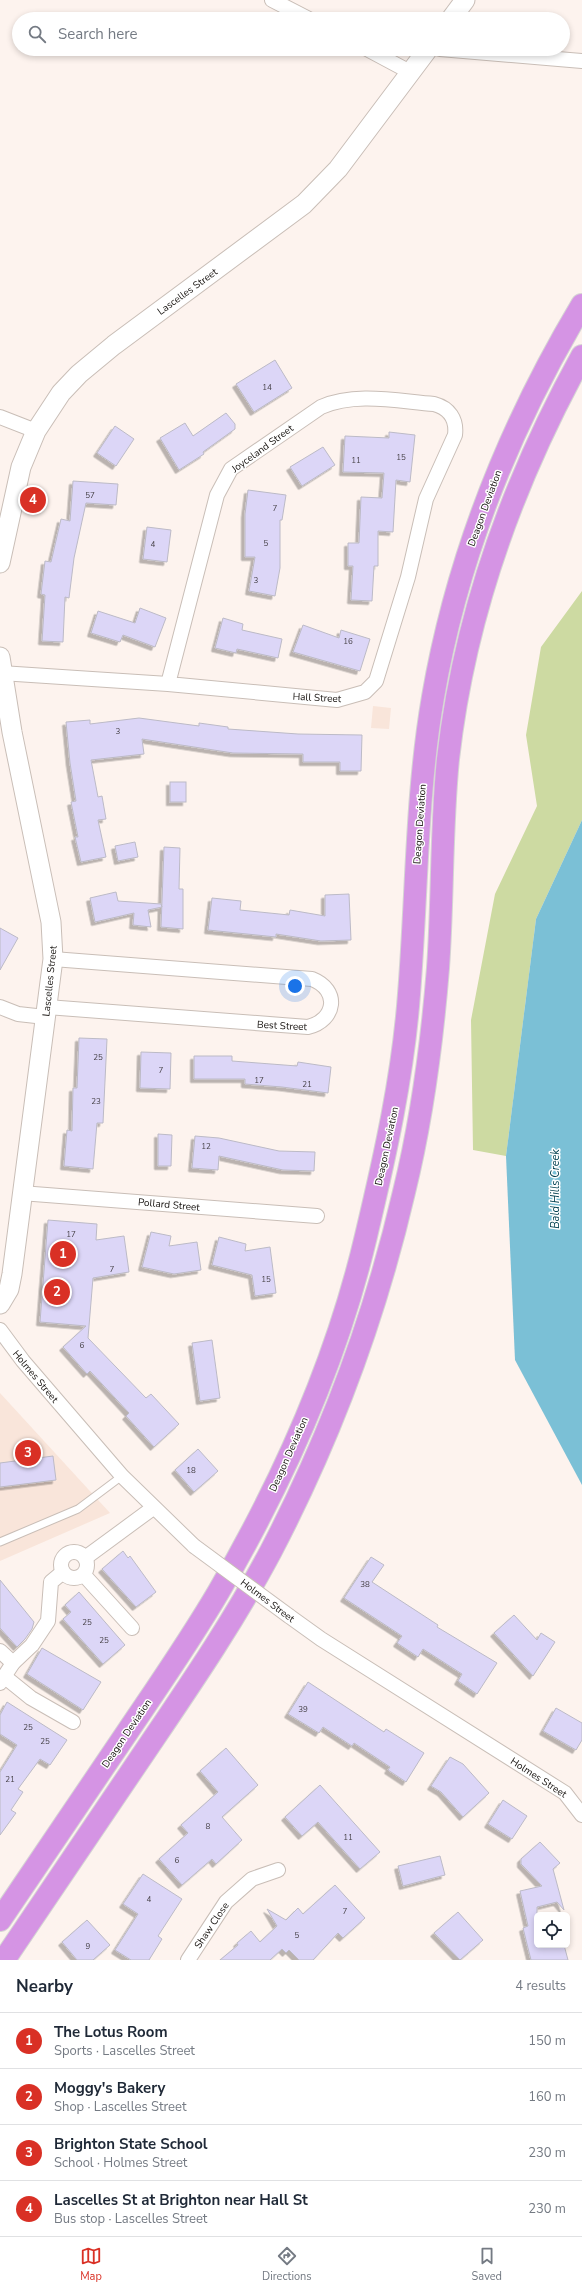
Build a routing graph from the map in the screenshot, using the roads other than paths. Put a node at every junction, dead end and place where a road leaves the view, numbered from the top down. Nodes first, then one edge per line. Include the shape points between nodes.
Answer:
1 (272, 0) edge
2 (465, 0) edge
3 (295, 12) edge
4 (456, 12) edge
5 (380, 56) edge
6 (423, 56) edge
7 (523, 56) edge
8 (582, 61) edge
9 (410, 72) junction
10 (582, 306) edge
11 (582, 356) edge
12 (0, 417) edge
13 (454, 419) joint
14 (36, 431) junction
15 (0, 563) edge
16 (1, 665) edge
17 (168, 684) junction
18 (53, 959) junction
19 (0, 1007) edge
20 (46, 1012) junction
21 (21, 1193) junction
22 (317, 1216) dead end
23 (0, 1304) edge
24 (0, 1330) edge
25 (122, 1476) junction
26 (153, 1508) junction
27 (0, 1542) edge
28 (85, 1558) junction
29 (63, 1572) junction
30 (84, 1574) junction
31 (132, 1628) dead end
32 (0, 1651) edge
33 (12, 1663) junction
34 (2, 1680) edge
35 (73, 1722) dead end
36 (582, 1815) edge
37 (278, 1870) dead end
38 (0, 1920) edge
39 (4, 1960) edge
40 (188, 1960) edge

1 - 3 street
2 - 4 street
5 - 9 street
6 - 9 street, Lascelles Street
7 - 8 street
9 - 14 street, Lascelles Street via 321,188 275,227 114,345 79,374 62,393
10 - 38 highway, Deagon Deviation via 541,377 497,470 476,525 448,622 426,740 417,830 403,1052 365,1241 324,1370 276,1484 217,1594 179,1656
11 - 39 highway via 533,453 507,516 489,568 458,694 448,759 438,968 419,1117 405,1190 384,1269 357,1354 329,1428 298,1497 240,1606 205,1663
12 - 14 street
13 - 17 street, Joyceland Street via 442,406 434,404 353,398 334,401 321,407 231,469 217,495
13 - 17 street, Hall Street via 455,435 426,499 408,577 383,661 376,681 365,692 337,700
14 - 15 street, Lascelles Street via 22,467
16 - 17 street, Hall Street
16 - 18 street, Lascelles Street via 51,922
18 - 20 street, Lascelles Street
18 - 20 street, Best Street via 312,979 328,990 331,999 330,1009 326,1019 318,1025 308,1027
19 - 20 street, Best Street via 18,1014
20 - 21 street, Lascelles Street
21 - 22 street, Pollard Street
21 - 23 street, Lascelles Street via 9,1289
24 - 25 street, Holmes Street via 22,1361
25 - 26 street, Holmes Street
25 - 27 lane via 78,1509
26 - 28 street
26 - 36 street, Holmes Street, bridge via 194,1546 321,1640 565,1793
28 - 29 street via 79,1553 68,1554 61,1563
28 - 30 street via 88,1567
29 - 30 street via 71,1578
29 - 33 street via 51,1582 48,1621 32,1645
30 - 31 street
32 - 33 street
33 - 34 street
34 - 35 street
37 - 40 street, Shaw Close via 252,1879 226,1902

